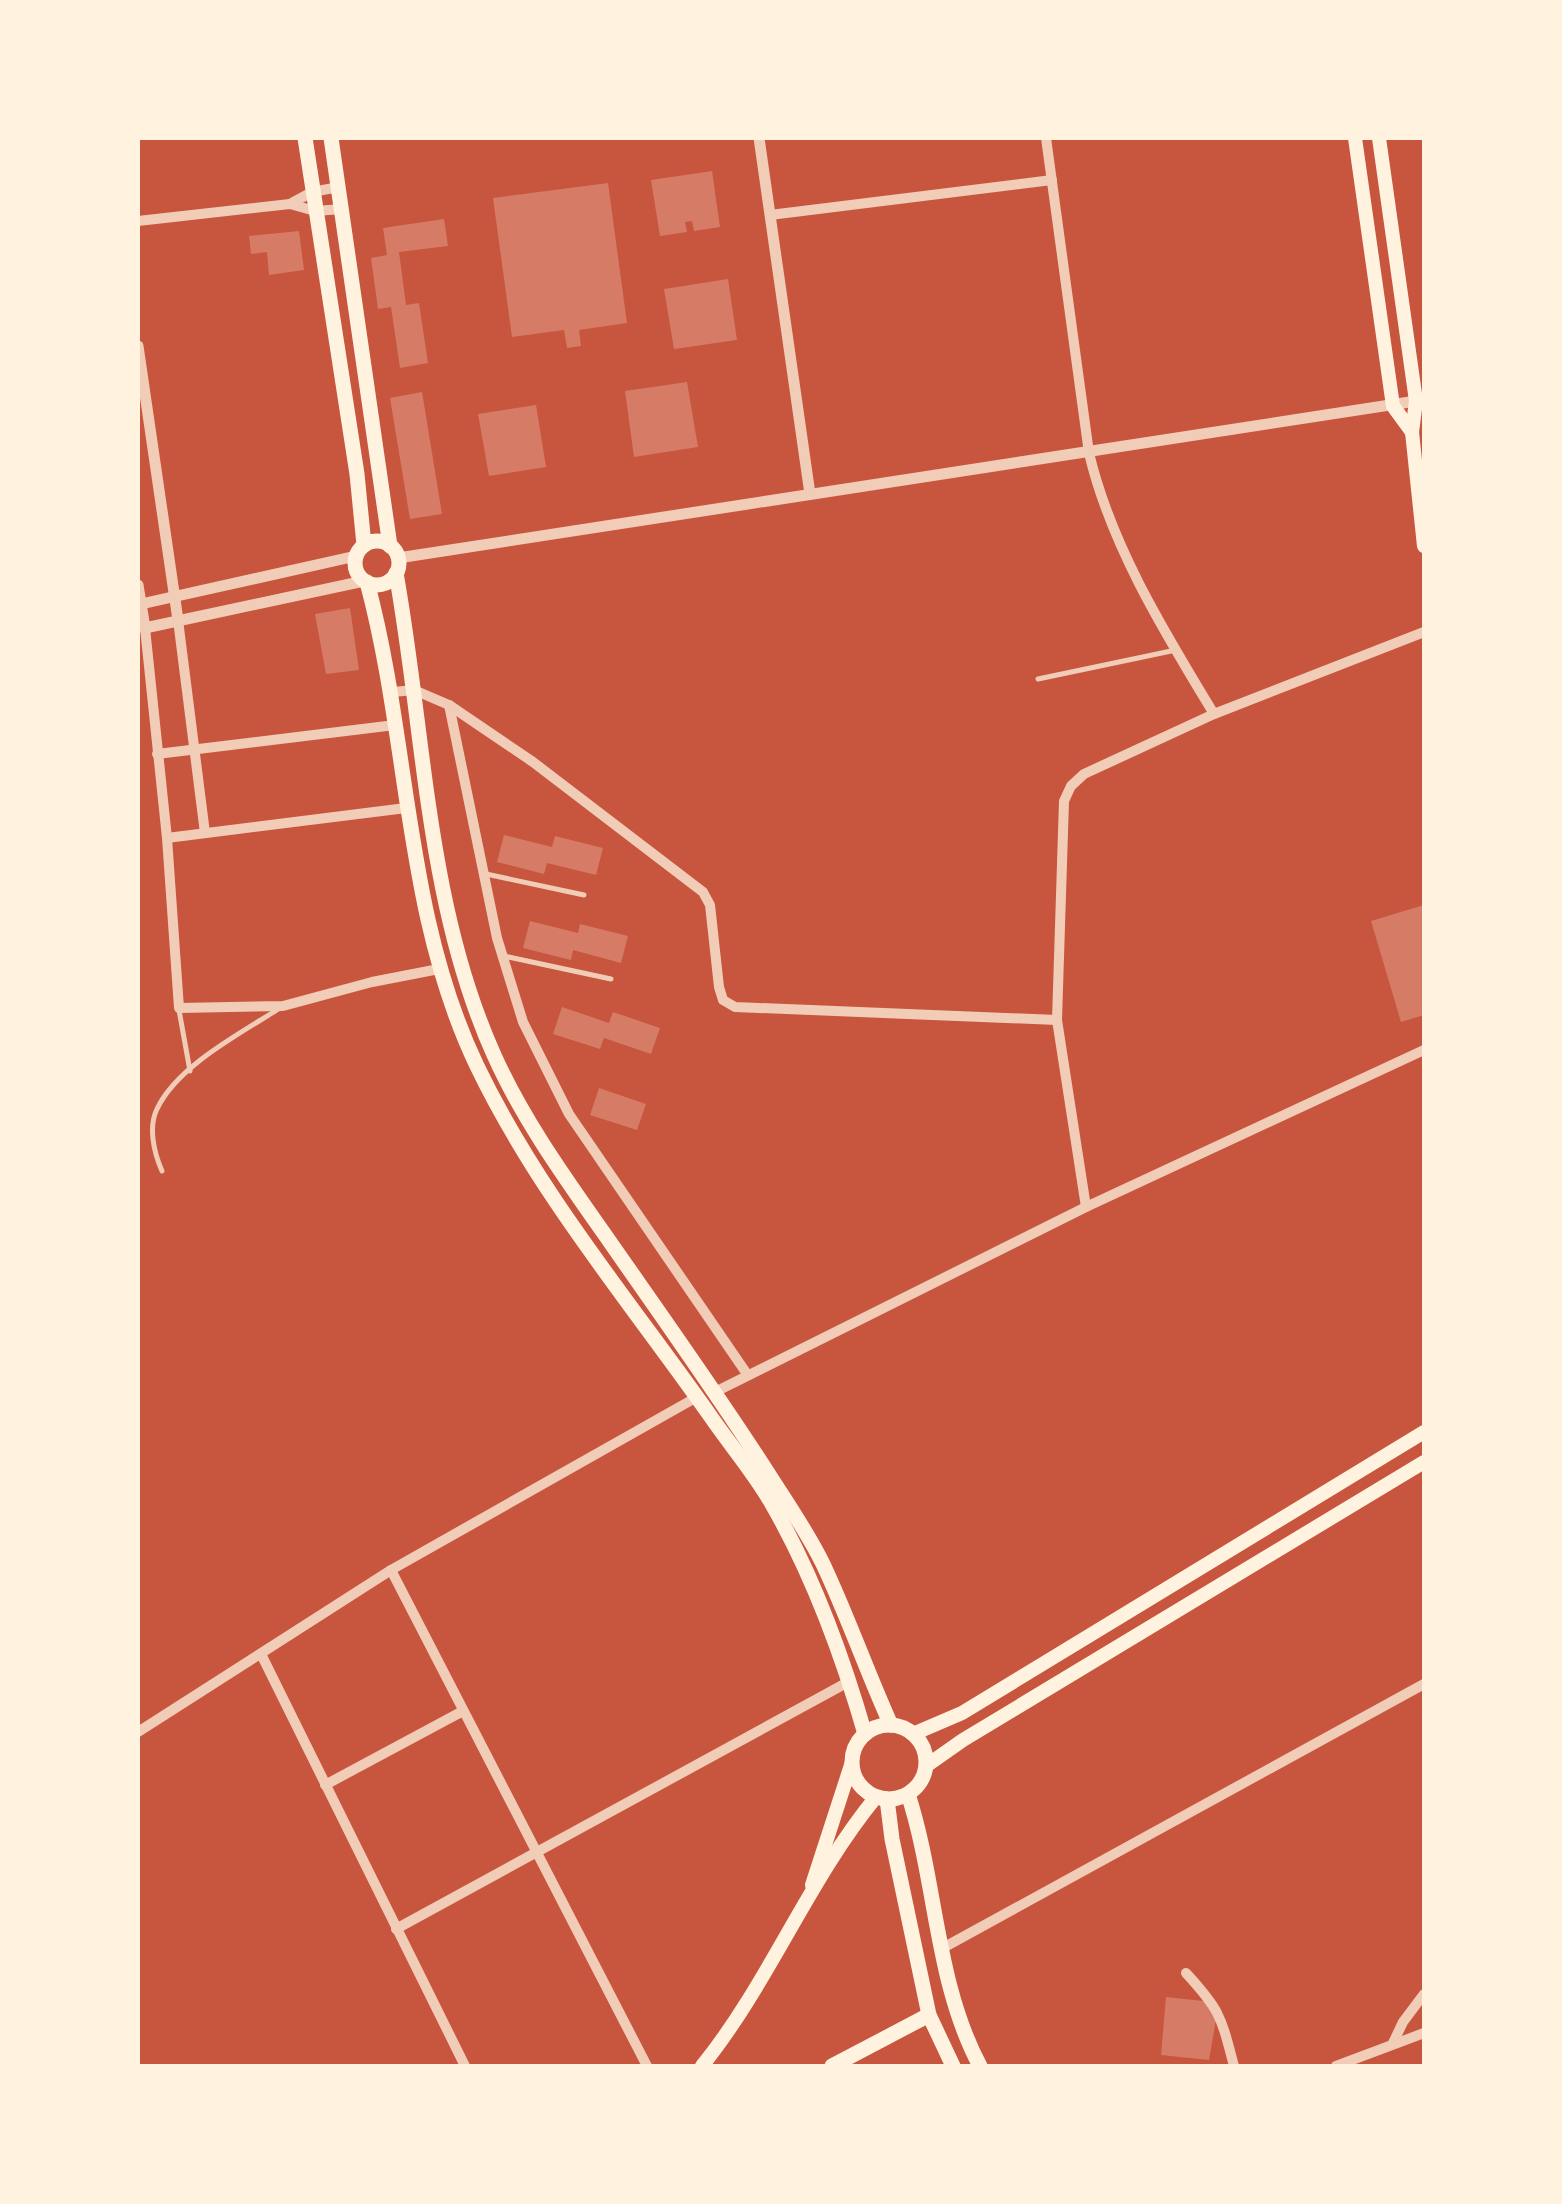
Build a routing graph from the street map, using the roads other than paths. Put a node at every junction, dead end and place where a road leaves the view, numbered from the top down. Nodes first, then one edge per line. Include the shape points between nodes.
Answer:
1 (305, 138) edge
2 (331, 138) edge
3 (759, 138) edge
4 (1046, 138) edge
5 (1355, 138) edge
6 (1378, 138) edge
7 (1052, 180) junction
8 (339, 187) junction
9 (312, 192) junction
10 (290, 204) junction
11 (342, 209) junction
12 (315, 211) junction
13 (770, 215) junction
14 (138, 220) edge
15 (138, 346) edge
16 (1416, 401) junction
17 (1394, 406) junction
18 (1412, 432) junction
19 (1089, 453) junction
20 (1421, 489) edge
21 (810, 494) junction
22 (1424, 546) edge
23 (360, 550) junction
24 (395, 559) junction
25 (366, 582) junction
26 (138, 585) edge
27 (176, 594) junction
28 (139, 605) edge
29 (178, 620) junction
30 (141, 627) edge
31 (1424, 632) edge
32 (1176, 650) junction
33 (1038, 680) dead end
34 (414, 690) junction
35 (393, 692) junction
36 (449, 705) junction
37 (1214, 714) junction
38 (395, 724) junction
39 (195, 749) junction
40 (157, 754) junction
41 (406, 808) junction
42 (205, 833) junction
43 (167, 838) junction
44 (483, 874) junction
45 (584, 895) dead end
46 (502, 955) junction
47 (439, 969) junction
48 (612, 978) dead end
49 (283, 1006) junction
50 (179, 1008) junction
51 (1057, 1020) junction
52 (1424, 1050) edge
53 (190, 1071) junction
54 (162, 1171) dead end
55 (1086, 1206) junction
56 (747, 1374) junction
57 (714, 1393) junction
58 (696, 1396) junction
59 (1424, 1432) edge
60 (1424, 1462) edge
61 (391, 1570) junction
62 (261, 1654) junction
63 (850, 1681) junction
64 (1424, 1684) edge
65 (464, 1711) junction
66 (891, 1725) junction
67 (138, 1732) edge
68 (864, 1734) junction
69 (913, 1734) junction
70 (852, 1762) junction
71 (926, 1766) junction
72 (325, 1785) junction
73 (908, 1794) junction
74 (881, 1798) junction
75 (537, 1853) junction
76 (808, 1899) junction
77 (396, 1929) junction
78 (941, 1949) junction
79 (1186, 1973) dead end
80 (1424, 1994) edge
81 (929, 2015) junction
82 (1424, 2033) edge
83 (1393, 2043) junction
84 (465, 2066) edge
85 (647, 2066) edge
86 (702, 2066) edge
87 (832, 2066) edge
88 (954, 2066) edge
89 (980, 2066) edge
90 (1234, 2066) edge
91 (1336, 2066) edge

1 - 9 main road
2 - 8 main road
3 - 13 street
4 - 7 street
5 - 17 main road
6 - 16 main road
7 - 13 street
7 - 19 street
8 - 9 street
8 - 11 main road
9 - 10 street
9 - 12 main road
10 - 12 street
10 - 14 street
11 - 12 street
11 - 24 main road
12 - 23 main road via 357,474
13 - 21 street
15 - 27 street
16 - 17 street
16 - 18 main road
17 - 18 main road
17 - 19 street
18 - 20 main road
19 - 21 street
19 - 32 street via 1111,524
20 - 22 main road
21 - 24 street
23 - 24 main road via 378,541
23 - 25 main road via 356,570
23 - 27 street
24 - 25 main road via 380,584
24 - 34 main road
25 - 29 street
25 - 35 main road
26 - 28 street
27 - 28 street
27 - 29 street
28 - 30 street
29 - 30 street
29 - 39 street
30 - 40 street
31 - 37 street
32 - 33 lane
32 - 37 street
34 - 35 street
34 - 36 street
34 - 57 main road via 428,808 460,964 494,1054 560,1170
35 - 38 main road
36 - 44 street
36 - 51 street via 703,892 719,987 723,1000 736,1007
37 - 51 street via 1084,774 1064,800
38 - 39 street
38 - 41 main road
39 - 40 street
39 - 42 street
40 - 43 street
41 - 42 street
41 - 47 main road
42 - 43 street
43 - 50 street
44 - 45 lane
44 - 46 street
46 - 48 lane
46 - 56 street via 523,1022 569,1114
47 - 49 street
47 - 58 main road via 501,1112 582,1239
49 - 50 street
49 - 53 lane
50 - 53 lane
51 - 55 street
52 - 55 street
53 - 54 lane via 156,1109 155,1156
55 - 56 street
56 - 57 street
57 - 66 main road via 822,1563
58 - 61 street
58 - 63 main road via 771,1502 815,1588
59 - 69 main road via 962,1712
60 - 71 main road
61 - 62 street
61 - 65 street
62 - 67 street
62 - 72 street
63 - 68 main road
63 - 75 street
64 - 78 street
65 - 72 street
65 - 75 street
66 - 68 main road
66 - 69 main road
68 - 70 main road
69 - 71 main road
70 - 74 main road via 858,1783
70 - 76 main road
71 - 73 main road
72 - 77 street
73 - 74 main road
73 - 78 main road
74 - 76 main road via 858,1819
74 - 81 main road
75 - 77 street
75 - 85 street
76 - 86 main road
77 - 84 street
78 - 89 main road
79 - 90 street via 1218,2011
80 - 83 street
81 - 87 main road
81 - 88 main road
82 - 83 street
83 - 91 street

